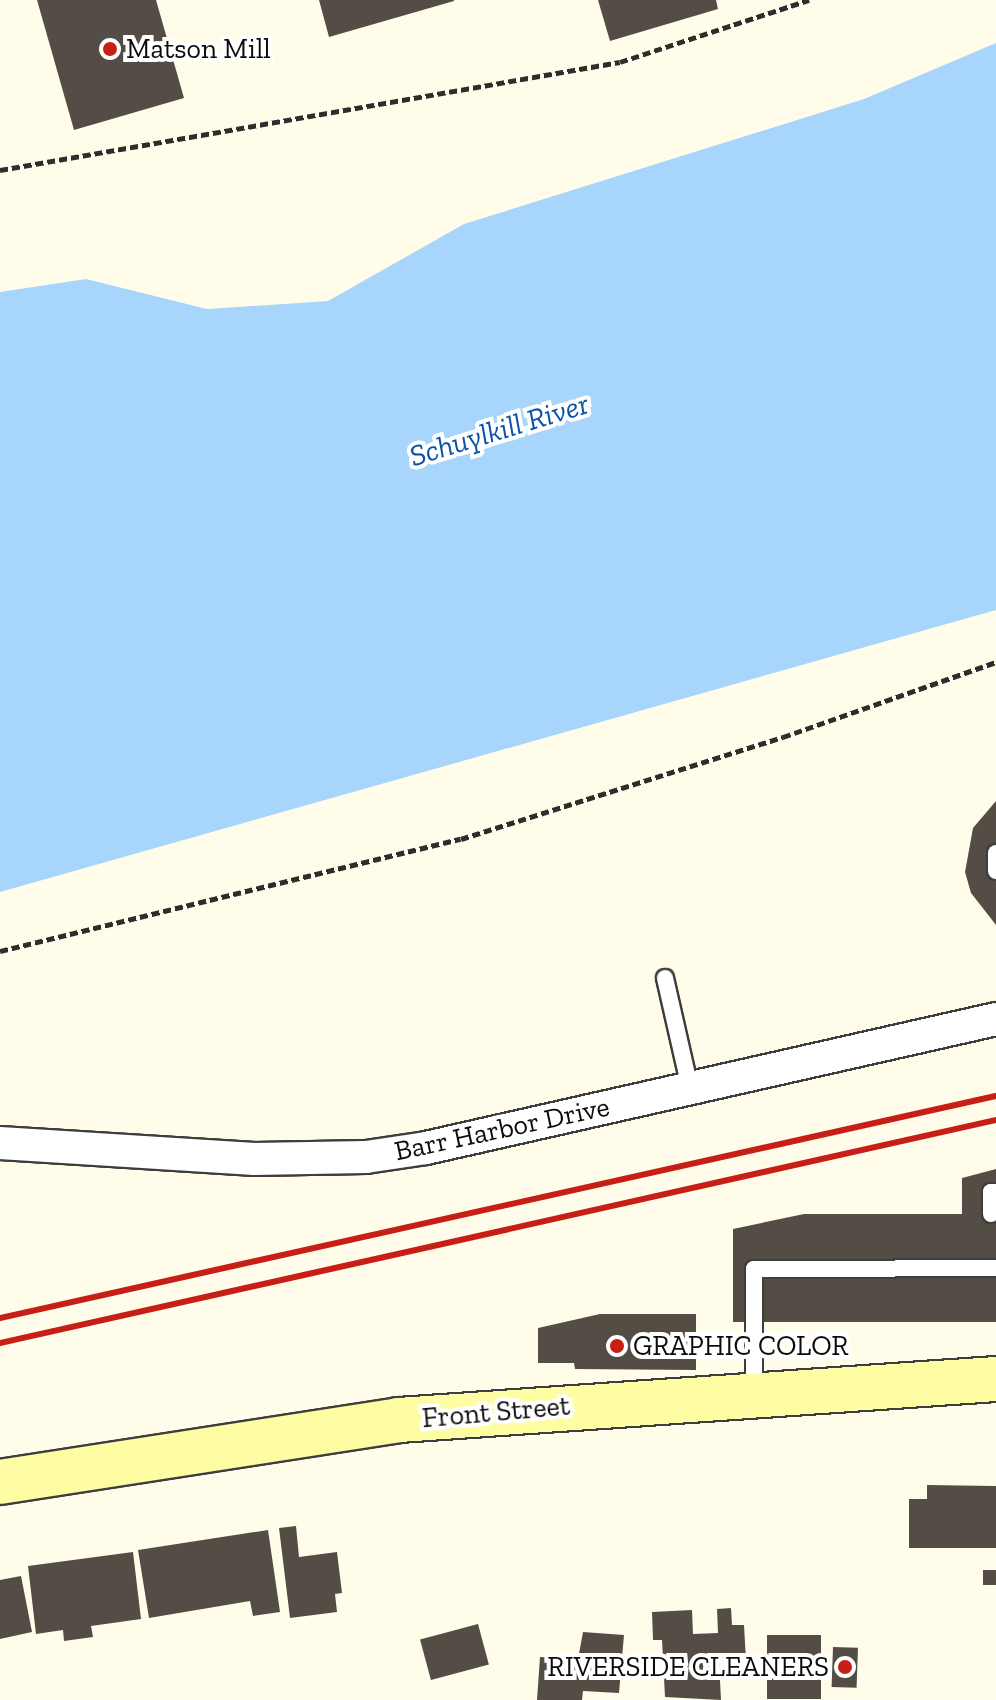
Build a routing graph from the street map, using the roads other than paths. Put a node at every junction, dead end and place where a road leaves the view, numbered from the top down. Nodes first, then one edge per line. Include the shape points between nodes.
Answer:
1 (996, 853) edge
2 (996, 871) edge
3 (665, 978) dead end
4 (996, 1019) edge
5 (690, 1088) junction
6 (0, 1143) edge
7 (996, 1192) edge
8 (991, 1214) dead end
9 (996, 1268) edge
10 (996, 1379) edge
11 (754, 1394) junction
12 (0, 1482) edge

1 - 2 lane
3 - 5 lane
4 - 5 street, Barr Harbor Drive
5 - 6 street, Barr Harbor Drive via 426,1148 313,1161
7 - 8 lane via 991,1192
9 - 11 lane via 754,1269
10 - 11 main road, Front Street
11 - 12 main road, Front Street via 399,1420

